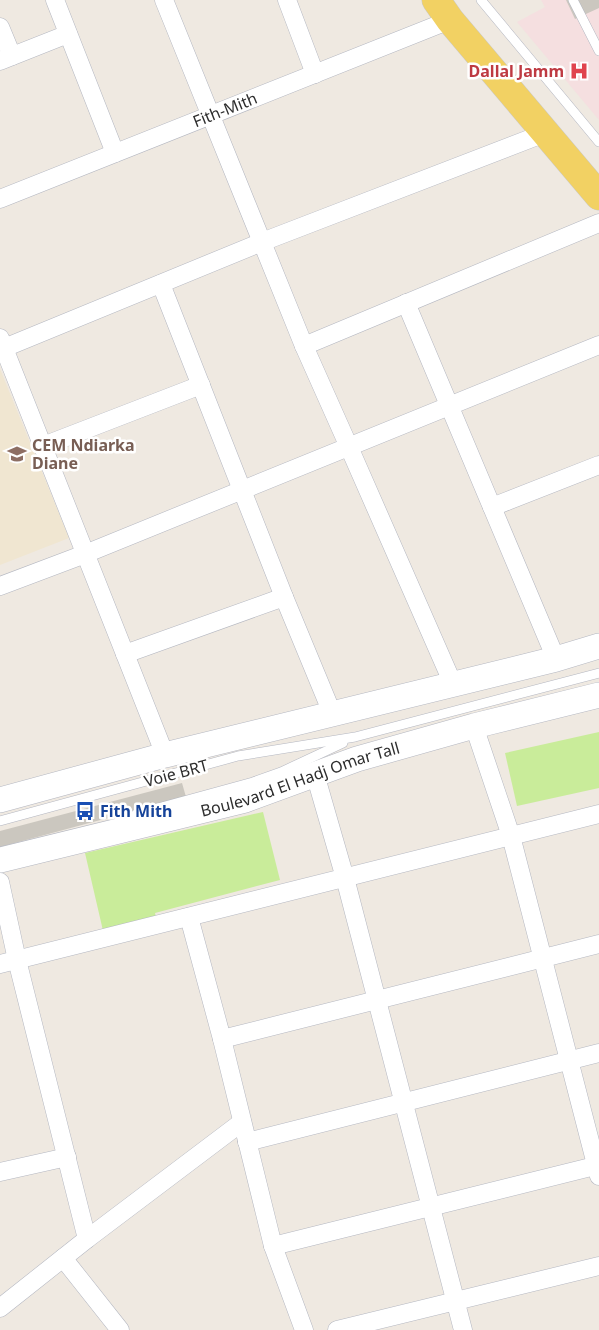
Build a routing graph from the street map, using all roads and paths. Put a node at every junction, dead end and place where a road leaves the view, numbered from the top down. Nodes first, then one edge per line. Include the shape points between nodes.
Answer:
1 (55, 0) edge
2 (164, 0) edge
3 (287, 0) edge
4 (481, 0) edge
5 (573, 0) edge
6 (443, 10) edge
7 (0, 27) edge
8 (68, 34) junction
9 (599, 51) edge
10 (6, 58) edge
11 (315, 74) junction
12 (211, 115) junction
13 (545, 133) junction
14 (599, 142) edge
15 (115, 153) junction
16 (599, 196) edge
17 (0, 199) edge
18 (599, 223) edge
19 (262, 242) junction
20 (161, 284) junction
21 (406, 303) junction
22 (2, 343) edge
23 (599, 345) edge
24 (304, 346) junction
25 (201, 385) junction
26 (450, 406) junction
27 (42, 446) junction
28 (350, 447) junction
29 (599, 465) edge
30 (242, 491) junction
31 (492, 507) junction
32 (85, 554) junction
33 (0, 586) edge
34 (284, 597) junction
35 (599, 646) edge
36 (125, 654) junction
37 (556, 659) junction
38 (599, 672) edge
39 (453, 684) junction
40 (599, 695) edge
41 (332, 713) junction
42 (474, 726) junction
43 (355, 737) junction
44 (165, 755) junction
45 (315, 774) junction
46 (0, 800) edge
47 (599, 814) edge
48 (131, 815) dead end
49 (0, 820) edge
50 (511, 836) junction
51 (0, 851) edge
52 (9, 853) edge
53 (345, 878) junction
54 (0, 882) edge
55 (189, 917) junction
56 (599, 944) edge
57 (542, 959) junction
58 (17, 960) junction
59 (0, 964) edge
60 (377, 1001) junction
61 (222, 1039) junction
62 (599, 1053) edge
63 (569, 1060) junction
64 (404, 1102) junction
65 (242, 1122) junction
66 (247, 1142) junction
67 (67, 1158) junction
68 (598, 1169) edge
69 (0, 1172) edge
70 (431, 1208) junction
71 (87, 1239) junction
72 (273, 1246) junction
73 (63, 1258) junction
74 (599, 1266) edge
75 (455, 1301) junction
76 (0, 1308) edge
77 (120, 1330) edge
78 (304, 1330) edge
79 (337, 1330) edge
80 (463, 1330) edge

1 - 8 street
2 - 12 street
3 - 11 street
4 - 14 lane
5 - 9 lane
6 - 11 street, Fith-Mith
6 - 13 main road
7 - 10 street
8 - 10 street
8 - 15 street
11 - 12 street, Fith-Mith
12 - 15 street, Fith-Mith
12 - 19 street
13 - 16 main road
13 - 19 street
15 - 17 street, Fith-Mith
18 - 21 street
19 - 20 street
19 - 24 street
20 - 22 street
20 - 25 street
21 - 24 street
21 - 26 street
22 - 27 street
23 - 26 street
24 - 28 street
25 - 27 street
25 - 30 street
26 - 28 street
26 - 31 street
27 - 32 street
28 - 30 street
28 - 39 street
29 - 31 street
30 - 32 street
30 - 34 street
31 - 37 street
32 - 33 street
32 - 36 street
34 - 36 street
34 - 41 street
35 - 37 main road
36 - 44 street
37 - 39 main road
38 - 43 lane, Voie BRT
39 - 41 main road
40 - 42 main road, Boulevard El Hadj Omar Tall
41 - 44 main road
42 - 45 main road, Boulevard El Hadj Omar Tall via 357,758
42 - 50 street
43 - 48 lane, Voie BRT via 253,782
43 - 49 lane, Voie BRT via 238,756
44 - 46 main road
45 - 52 main road, Boulevard El Hadj Omar Tall via 244,800
45 - 53 street
47 - 50 street
50 - 53 street
50 - 57 street
51 - 52 lane
53 - 55 street
53 - 60 street
54 - 58 street
55 - 58 street
55 - 61 street
56 - 57 street
57 - 60 street
57 - 63 street
58 - 59 street
58 - 67 street
60 - 61 street
60 - 64 street
61 - 65 street
62 - 63 street
63 - 64 street
63 - 68 street
64 - 66 street
64 - 70 street
65 - 66 street
65 - 71 street
66 - 72 street
67 - 69 street
67 - 71 street
68 - 70 street
70 - 72 street
70 - 75 street
71 - 73 street
72 - 78 street
73 - 76 street
73 - 77 street
74 - 75 street
75 - 79 street
75 - 80 street

